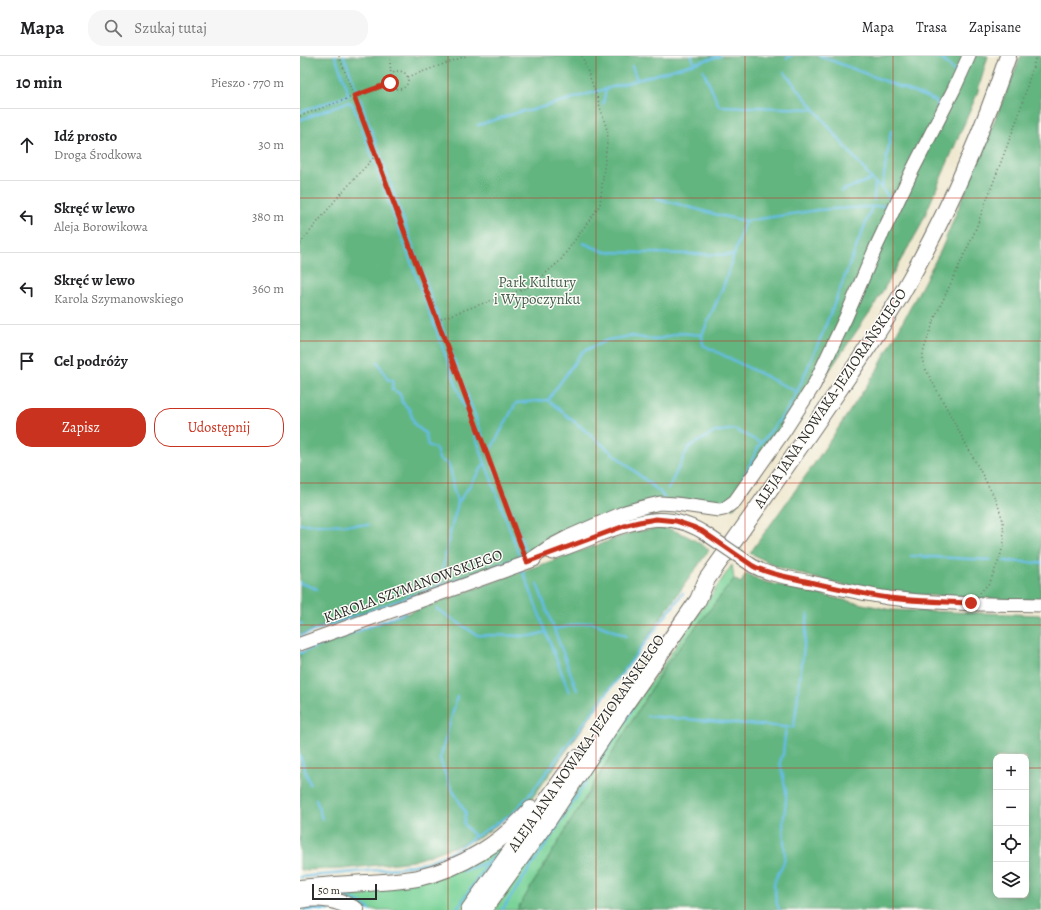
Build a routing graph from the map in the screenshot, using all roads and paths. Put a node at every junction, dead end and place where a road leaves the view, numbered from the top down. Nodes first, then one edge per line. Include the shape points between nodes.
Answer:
1 (339, 56) edge
2 (391, 56) edge
3 (466, 56) edge
4 (582, 56) edge
5 (969, 56) edge
6 (1008, 56) edge
7 (1036, 56) edge
8 (391, 76) junction
9 (408, 77) junction
10 (390, 83) junction
11 (354, 96) junction
12 (300, 116) edge
13 (376, 155) junction
14 (300, 244) edge
15 (437, 320) junction
16 (527, 562) junction
17 (707, 579) junction
18 (971, 603) junction
19 (1041, 606) edge
20 (300, 644) edge
21 (580, 754) junction
22 (300, 888) edge
23 (300, 900) edge
24 (356, 910) edge
25 (469, 910) edge
26 (485, 910) edge

1 - 11 path
2 - 8 path
3 - 9 path
4 - 15 path via 608,133 600,205 560,260 531,286
5 - 16 street via 876,247 814,385 735,501 719,510 660,504 625,512 570,536
6 - 17 main road, ALEJA JANA NOWAKA-JEZIORAŃSKIEGO via 986,117 946,210 902,293 813,428
7 - 18 path via 1018,117 973,236 936,315 922,359 997,502 1003,521 1004,542 1000,557 990,582
8 - 9 path via 400,70
8 - 10 path
9 - 10 path via 408,84 403,89 395,89
10 - 11 path
11 - 12 path
11 - 13 path
13 - 14 path
13 - 15 path
15 - 16 path
16 - 18 street, KAROLA SZYMANOWSKIEGO, bridge via 627,525 656,519 676,521 693,527 758,569 772,573 867,594 911,600
16 - 20 street, KAROLA SZYMANOWSKIEGO
17 - 21 main road, ALEJA JANA NOWAKA-JEZIORAŃSKIEGO via 692,594
17 - 26 main road, ALEJA JANA NOWAKA-JEZIORAŃSKIEGO via 698,600
18 - 19 street, KAROLA SZYMANOWSKIEGO
21 - 22 main road via 506,834 457,865 418,878
21 - 25 main road, ALEJA JANA NOWAKA-JEZIORAŃSKIEGO
23 - 24 main road via 329,900

